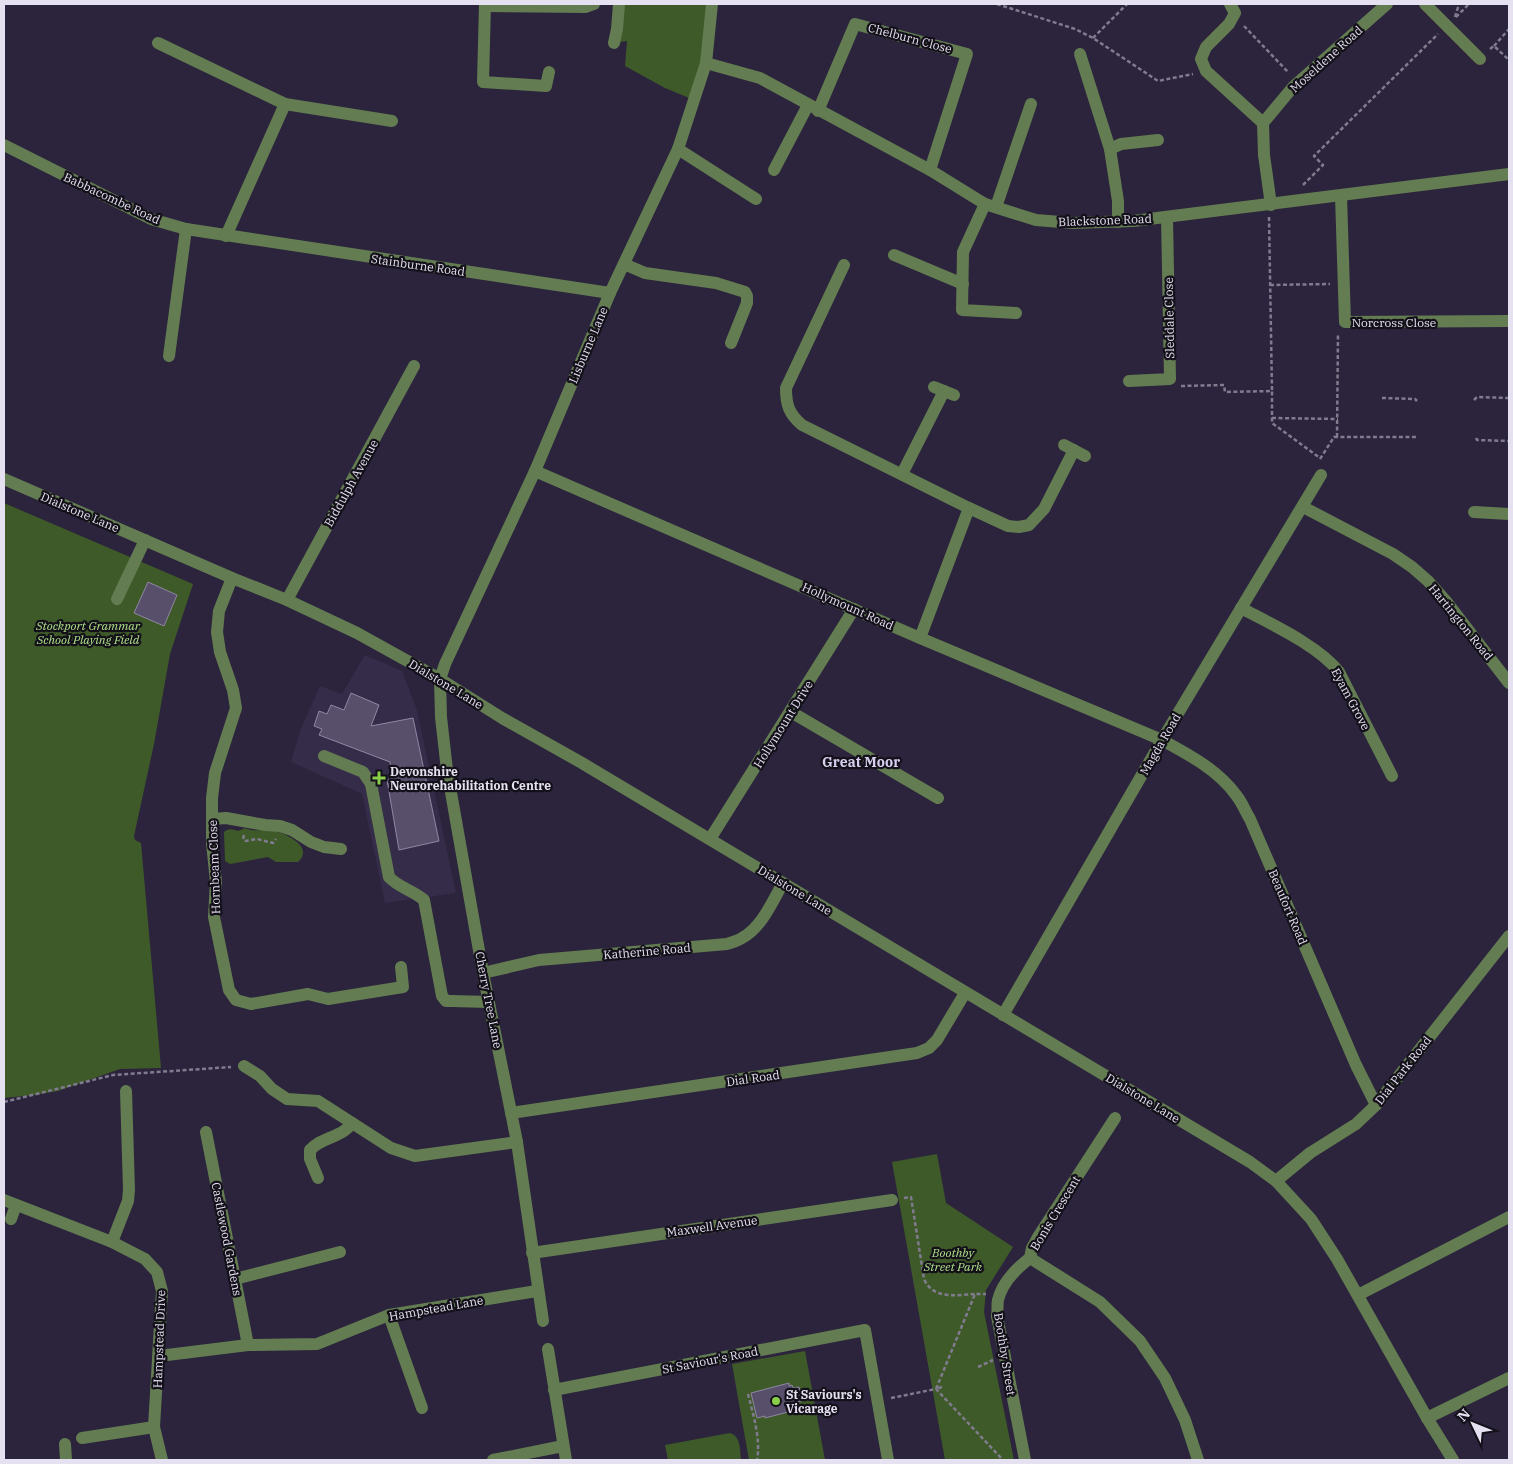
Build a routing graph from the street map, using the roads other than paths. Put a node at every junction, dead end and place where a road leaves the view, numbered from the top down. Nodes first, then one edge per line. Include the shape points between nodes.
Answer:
1 (594, 4) edge
2 (618, 4) edge
3 (712, 4) edge
4 (1230, 4) edge
5 (1387, 4) edge
6 (1425, 4) edge
7 (485, 5) edge
8 (158, 43) dead end
9 (614, 43) dead end
10 (1080, 54) dead end
11 (1480, 59) road end
12 (706, 64) junction
13 (549, 72) dead end
14 (286, 104) junction
15 (1031, 104) dead end
16 (813, 108) junction
17 (392, 121) dead end
18 (1263, 123) junction
19 (1158, 140) dead end
20 (4, 145) edge
21 (678, 149) junction
22 (1110, 149) junction
23 (774, 170) dead end
24 (930, 170) junction
25 (1509, 174) edge
26 (1341, 196) junction
27 (756, 199) dead end
28 (1270, 205) junction
29 (990, 206) junction
30 (1168, 217) junction
31 (1118, 222) junction
32 (186, 229) junction
33 (226, 236) junction
34 (894, 255) dead end
35 (624, 264) junction
36 (844, 265) dead end
37 (962, 284) junction
38 (610, 293) junction
39 (1016, 313) dead end
40 (1509, 321) edge
41 (731, 343) dead end
42 (170, 356) dead end
43 (414, 366) dead end
44 (1129, 381) dead end
45 (944, 391) dead end
46 (1074, 450) dead end
47 (535, 471) junction
48 (902, 474) junction
49 (1321, 475) road end
50 (4, 479) edge
51 (1303, 507) junction
52 (969, 508) junction
53 (1474, 512) dead end
54 (1509, 514) edge
55 (145, 540) junction
56 (232, 578) junction
57 (117, 599) dead end
58 (287, 600) junction
59 (1241, 608) junction
60 (854, 609) junction
61 (920, 638) junction
62 (440, 679) junction
63 (1509, 682) edge
64 (791, 712) junction
65 (1162, 740) junction
66 (324, 756) dead end
67 (1392, 776) dead end
68 (938, 798) dead end
69 (212, 819) junction
70 (710, 839) junction
71 (341, 848) dead end
72 (783, 883) junction
73 (1509, 936) edge
74 (401, 967) dead end
75 (483, 973) junction
76 (965, 993) junction
77 (489, 1002) junction
78 (1003, 1014) junction
79 (244, 1066) dead end
80 (126, 1091) dead end
81 (1376, 1105) junction
82 (511, 1114) junction
83 (1116, 1118) dead end
84 (352, 1123) junction
85 (206, 1132) dead end
86 (516, 1142) junction
87 (318, 1178) dead end
88 (1276, 1181) junction
89 (4, 1200) edge
90 (892, 1200) road end
91 (16, 1205) junction
92 (1509, 1216) edge
93 (11, 1219) dead end
94 (112, 1242) junction
95 (340, 1252) dead end
96 (532, 1253) junction
97 (1030, 1258) junction
98 (235, 1279) junction
99 (537, 1291) junction
100 (1358, 1295) junction
101 (389, 1315) junction
102 (543, 1321) dead end
103 (248, 1345) junction
104 (548, 1349) dead end
105 (159, 1356) junction
106 (1509, 1378) edge
107 (554, 1390) junction
108 (422, 1408) dead end
109 (1427, 1418) junction
110 (154, 1427) junction
111 (82, 1438) dead end
112 (65, 1444) dead end
113 (563, 1446) junction
114 (66, 1460) edge
115 (162, 1460) edge
116 (493, 1460) edge
117 (566, 1460) edge
118 (888, 1460) edge
119 (1025, 1460) edge
120 (1198, 1460) edge
121 (1452, 1460) edge

1 - 7 street via 586,7
2 - 9 street
3 - 12 street, Lisburne Lane
4 - 18 street via 1234,13 1232,19 1206,47 1201,59 1206,71
5 - 18 street, Moseldene Road via 1293,87
6 - 11 street via 1451,22
7 - 13 street via 483,82 546,86
8 - 14 street
10 - 22 street
12 - 16 street, Blackstone Road via 760,78
12 - 21 street, Lisburne Lane
14 - 17 street
14 - 33 street
15 - 29 street
16 - 23 street
16 - 24 street, Blackstone Road
16 - 24 street, Chelburn Close via 855,24 967,54
18 - 28 street
19 - 22 street via 1121,144
20 - 32 street, Babbacombe Road via 151,218
21 - 27 street
21 - 35 street, Lisburne Lane
22 - 31 street
24 - 29 street, Blackstone Road
25 - 26 street, Blackstone Road
26 - 28 street, Blackstone Road
26 - 40 street, Norcross Close via 1345,322
28 - 30 street, Blackstone Road
29 - 31 street, Blackstone Road via 1036,220
29 - 37 street via 963,252
30 - 31 street, Blackstone Road
30 - 44 street, Sleddale Close via 1170,379
32 - 33 street, Babbacombe Road
32 - 42 street
33 - 38 street, Stainburne Road
34 - 37 street
35 - 38 street, Lisburne Lane
35 - 41 street via 645,273 716,283 745,292 747,303
36 - 48 street via 830,283 786,388 789,410 802,425
37 - 39 street via 962,310
38 - 47 street, Lisburne Lane
43 - 58 street, Biddulph Avenue
45 - 48 street
46 - 52 street via 1044,509 1029,525 1008,526
47 - 60 street, Hollymount Road
47 - 62 street, Lisburne Lane
48 - 52 street
49 - 51 street, Magda Road
50 - 55 street, Dialstone Lane
51 - 59 street, Magda Road
51 - 63 street, Hartington Road via 1412,567 1445,600
52 - 61 street
53 - 54 street
55 - 56 street, Dialstone Lane
55 - 57 street
56 - 58 street, Dialstone Lane
56 - 69 street, Hornbeam Close via 219,611 217,632 236,708 215,773
58 - 62 street, Dialstone Lane
59 - 65 street, Magda Road
59 - 67 street, Eyam Grove via 1316,650 1332,664
60 - 61 street, Hollymount Road
60 - 64 street, Hollymount Drive
61 - 65 street, Hollymount Road
62 - 70 street, Dialstone Lane
62 - 75 street, Cherry Tree Lane via 447,770
64 - 68 street
64 - 70 street, Hollymount Drive
65 - 78 street, Magda Road
65 - 81 street, Beaufort Road via 1215,773 1236,795 1250,819
66 - 77 street via 363,772 371,784 390,877 397,885 410,889 424,900 442,996 452,1001
69 - 71 street via 280,826 324,847
69 - 74 street, Hornbeam Close via 216,882 214,917 229,990 236,1000 252,1004 308,994 328,999 403,986
70 - 72 street, Dialstone Lane
72 - 75 street, Katherine Road via 753,929 727,944 539,960
72 - 76 street, Dialstone Lane
73 - 81 street, Dial Park Road
75 - 77 street, Cherry Tree Lane
76 - 78 street, Dialstone Lane
76 - 82 street, Dial Road via 937,1040 918,1053
77 - 82 street, Cherry Tree Lane
78 - 88 street, Dialstone Lane via 1250,1162
79 - 84 street via 286,1099 318,1101
80 - 94 street via 121,1107 129,1190
81 - 88 street, Dial Park Road via 1356,1124 1310,1153
82 - 86 street, Cherry Tree Lane
83 - 97 street, Bonis Crescent via 1038,1237
84 - 86 street via 391,1148 415,1156
84 - 87 street via 348,1129 310,1150
85 - 98 street, Castlewood Gardens
86 - 96 street, Cherry Tree Lane
88 - 100 street, Dialstone Lane via 1311,1219
89 - 91 street, Hampstead Drive
90 - 96 street, Maxwell Avenue
91 - 93 street
91 - 94 street, Hampstead Drive
92 - 100 street
94 - 105 street, Hampstead Drive via 145,1260 157,1272 162,1291
95 - 98 street
96 - 99 street, Cherry Tree Lane
97 - 119 street, Boothby Street via 1020,1265 1003,1288 997,1316
97 - 120 street, Bonis Crescent via 1100,1302 1140,1341 1165,1378 1185,1420
98 - 103 street, Castlewood Gardens
99 - 101 street, Hampstead Lane
99 - 102 street, Cherry Tree Lane
100 - 109 street, Dialstone Lane
101 - 103 street, Hampstead Lane via 317,1344
101 - 108 street
103 - 105 street, Hampstead Lane
104 - 107 street
105 - 110 street, Hampstead Drive
106 - 109 street
107 - 113 street
107 - 118 street, St Saviour's Road via 865,1330
109 - 121 street, Dialstone Lane
110 - 111 street
110 - 115 street, Hampstead Drive
112 - 114 street
113 - 116 street
113 - 117 street

